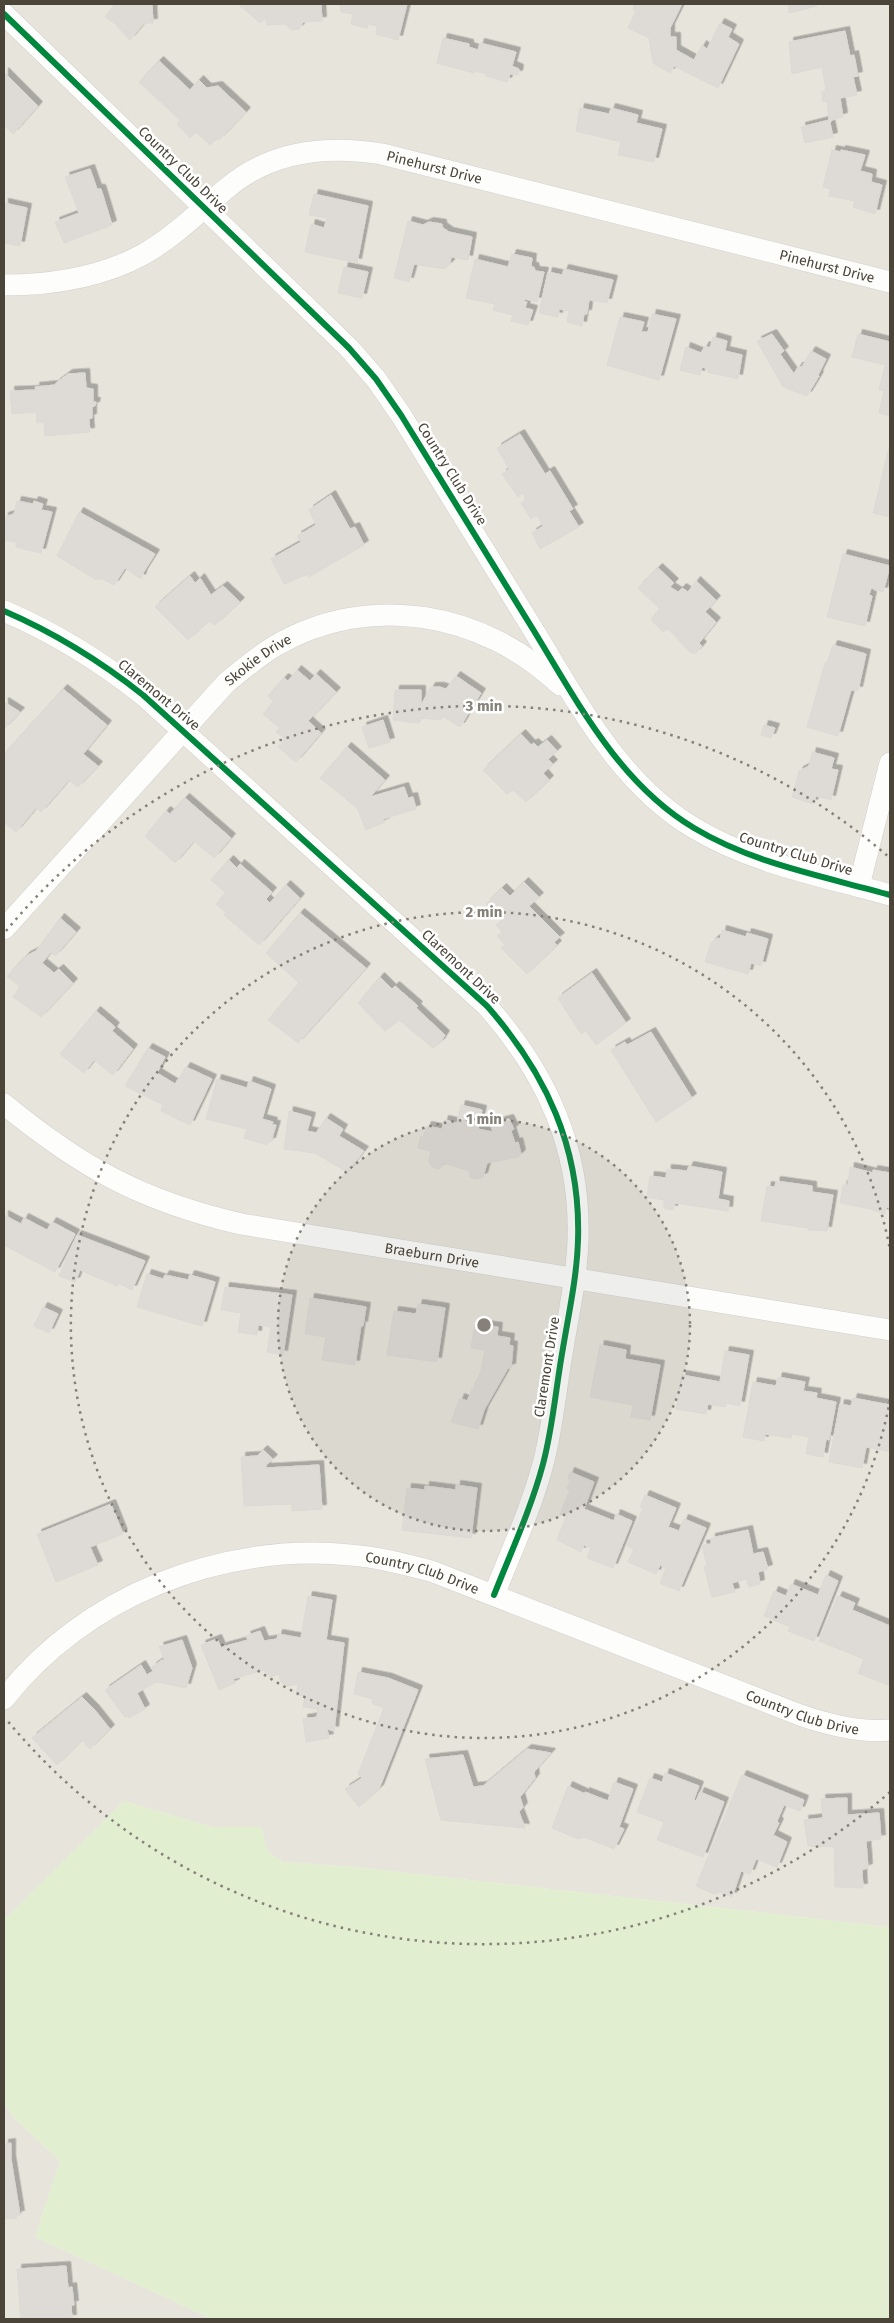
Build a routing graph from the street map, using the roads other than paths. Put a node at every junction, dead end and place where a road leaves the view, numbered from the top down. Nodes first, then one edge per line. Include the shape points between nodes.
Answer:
1 (4, 14) edge
2 (205, 209) junction
3 (890, 282) edge
4 (4, 285) edge
5 (4, 611) edge
6 (586, 716) junction
7 (183, 731) junction
8 (890, 763) edge
9 (858, 886) junction
10 (890, 894) edge
11 (4, 929) edge
12 (4, 1104) edge
13 (574, 1279) junction
14 (890, 1330) edge
15 (494, 1595) junction
16 (4, 1698) edge
17 (890, 1730) edge

1 - 2 street, Country Club Drive
2 - 3 street, Pinehurst Drive via 228,187 275,160 302,152 355,149
2 - 4 street, Pinehurst Drive via 142,255 108,270 56,282
2 - 6 street, Country Club Drive via 349,348 376,379
5 - 7 street, Claremont Drive via 40,627 104,665
6 - 7 street, Skokie Drive via 545,670 493,637 434,618 368,616 305,632 275,646 226,684
6 - 9 street, Country Club Drive via 633,779 693,828 757,858
7 - 11 street, Skokie Drive
7 - 13 street, Claremont Drive via 487,1006 512,1035 552,1101 565,1137 577,1202
8 - 9 street
9 - 10 street, Country Club Drive
12 - 13 street, Braeburn Drive via 46,1139 88,1166 124,1186 201,1215
13 - 14 street, Braeburn Drive
13 - 15 street, Claremont Drive via 544,1462
15 - 16 street, Country Club Drive via 431,1571 350,1555 267,1555 226,1562 154,1585 104,1611 69,1635
15 - 17 street, Country Club Drive via 823,1723 853,1729

